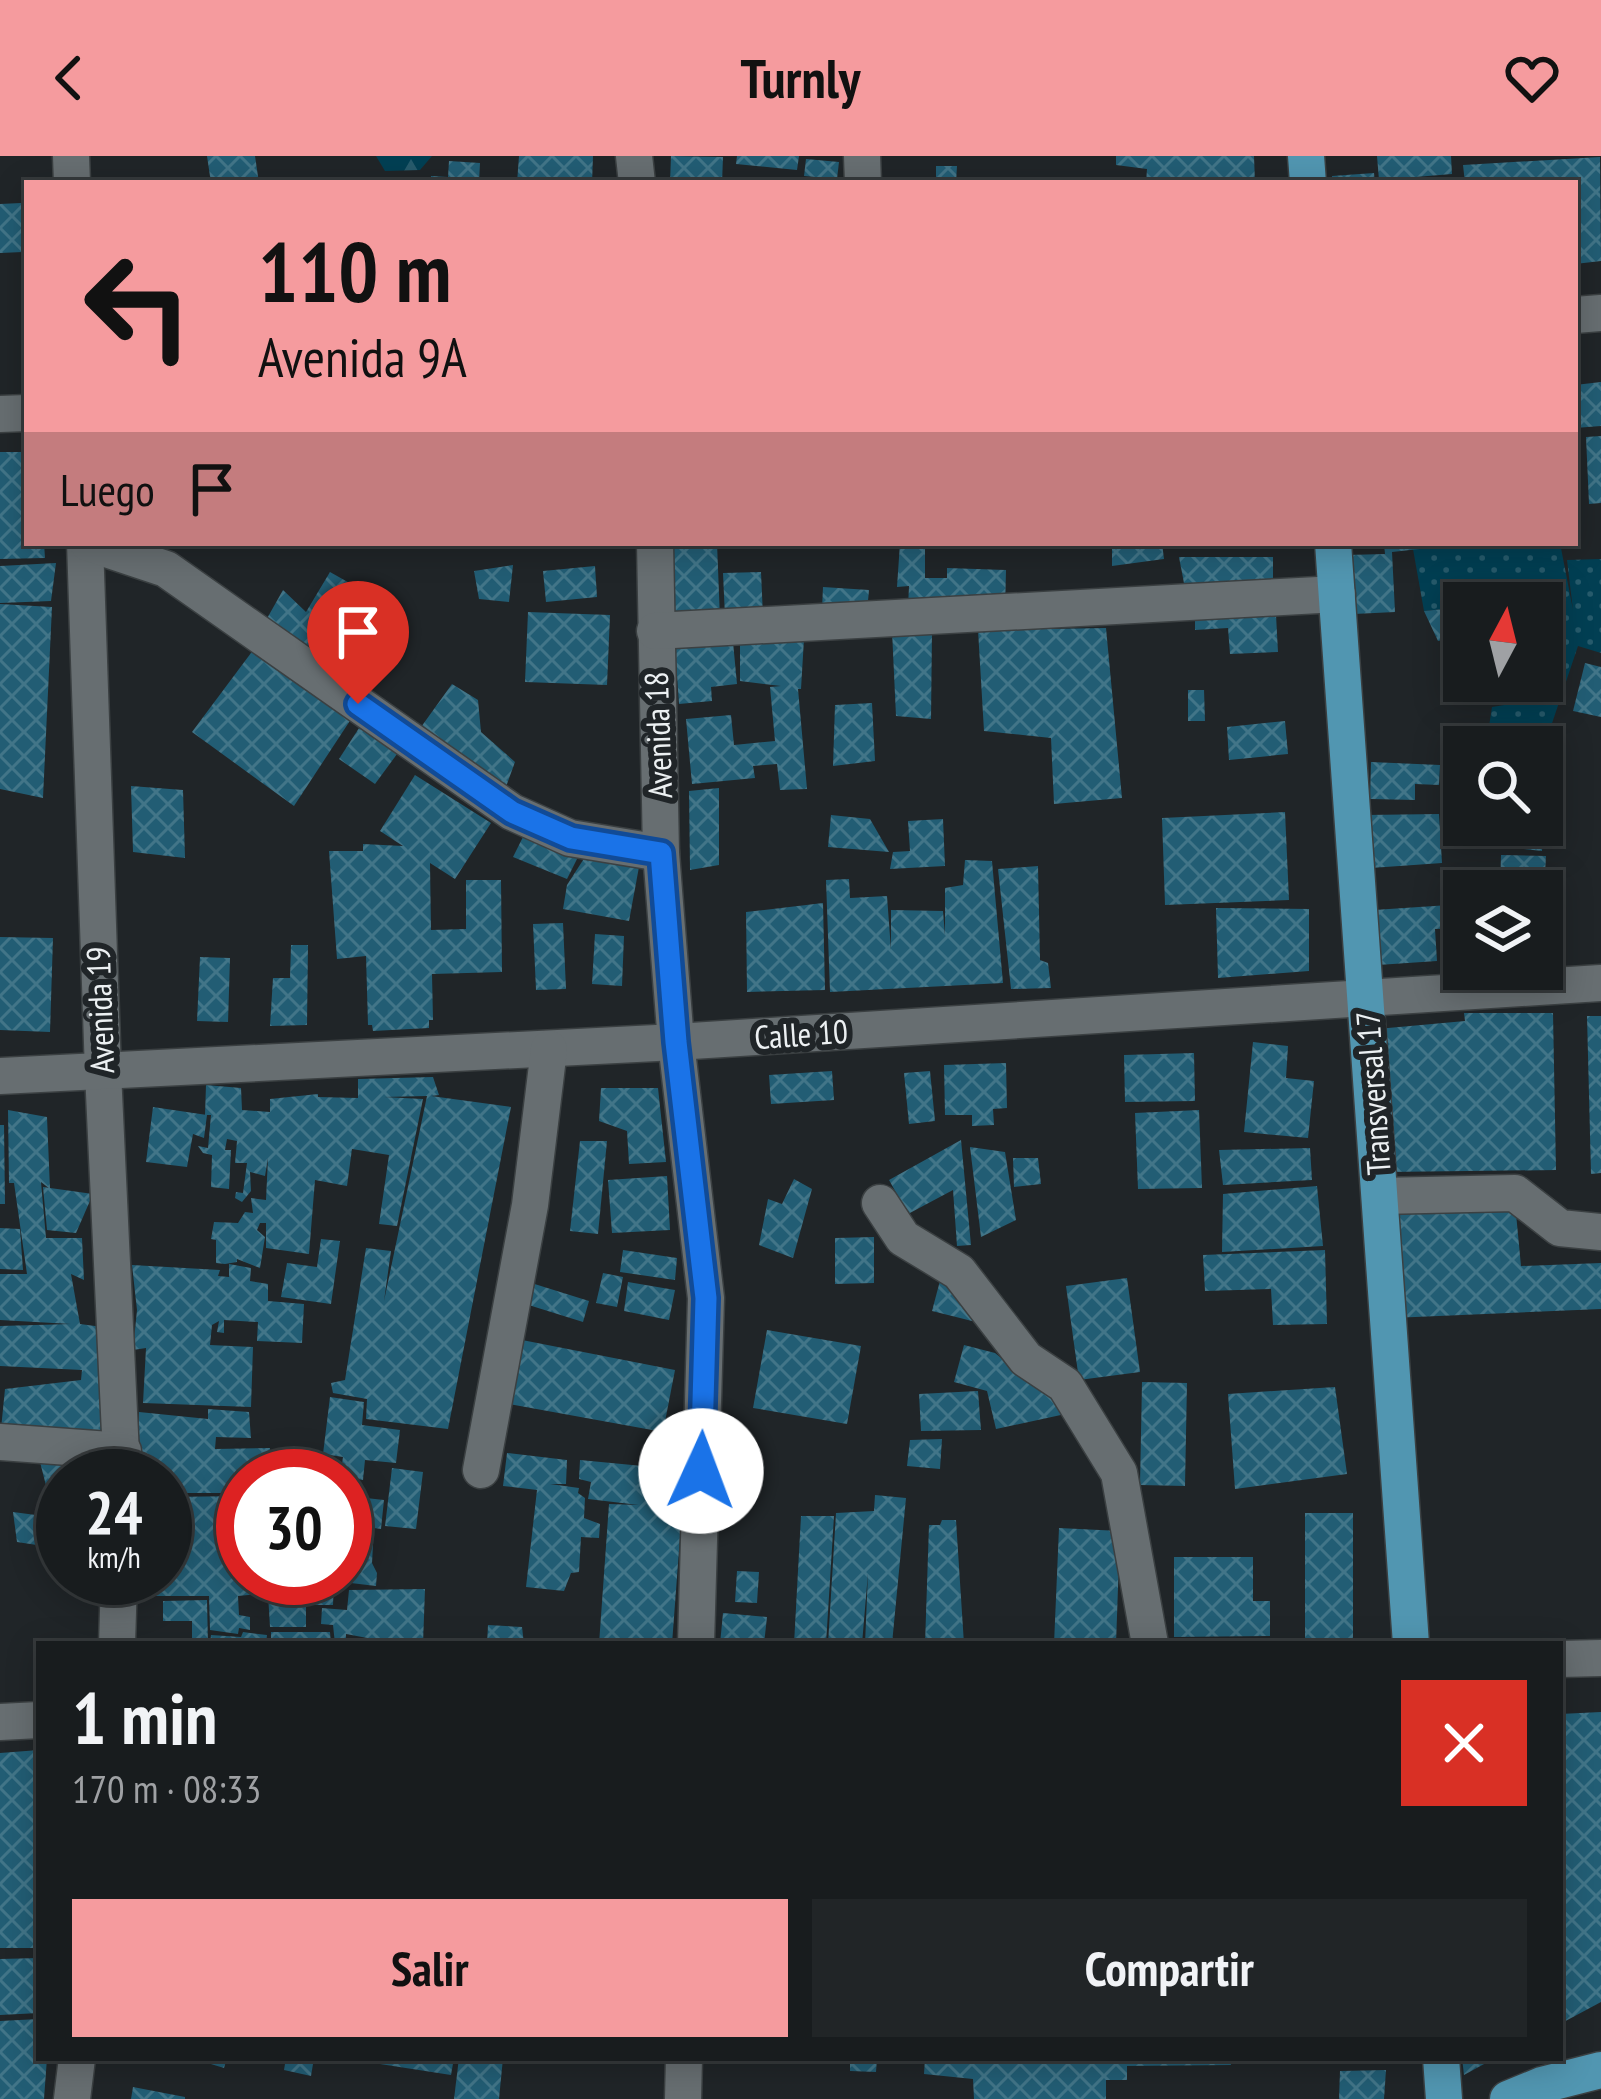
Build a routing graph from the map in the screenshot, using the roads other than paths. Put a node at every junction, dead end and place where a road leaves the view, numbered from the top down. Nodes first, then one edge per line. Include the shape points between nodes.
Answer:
1 (87, 546) edge
2 (96, 546) edge
3 (655, 546) edge
4 (1333, 546) edge
5 (1336, 594) junction
6 (655, 632) junction
7 (661, 853) junction
8 (1601, 983) edge
9 (1366, 997) junction
10 (676, 1042) junction
11 (549, 1049) junction
12 (103, 1072) junction
13 (0, 1076) edge
14 (1380, 1196) junction
15 (880, 1203) dead end
16 (1601, 1232) edge
17 (0, 1442) edge
18 (41, 1449) edge
19 (121, 1449) edge
20 (481, 1470) dead end
21 (118, 1605) edge
22 (117, 1641) edge
23 (696, 1641) edge
24 (1149, 1641) edge
25 (1412, 1641) edge
26 (1601, 1658) edge
27 (1563, 1659) edge
28 (36, 1720) edge
29 (0, 1722) edge
30 (77, 2061) edge
31 (683, 2061) edge
32 (1441, 2061) edge
33 (1601, 2070) edge
34 (73, 2099) edge
35 (683, 2099) edge
36 (1444, 2099) edge
37 (1508, 2099) edge

1 - 12 street, Avenida 19
2 - 7 street via 166,569 512,812 571,838
3 - 6 street, Avenida 18
4 - 5 main road, Transversal 17
5 - 6 street
5 - 9 main road, Transversal 17
6 - 7 street, Avenida 18
7 - 10 street, Avenida 18
8 - 9 street, Calle 10
9 - 10 street, Calle 10
9 - 14 main road, Transversal 17
10 - 11 street, Calle 10
10 - 23 street, Avenida 18 via 706,1298
11 - 12 street, Calle 10
11 - 20 street via 530,1205
12 - 13 street, Calle 10
12 - 19 street, Avenida 19
14 - 16 street via 1515,1193 1560,1228
14 - 25 main road, Transversal 17
15 - 24 street via 904,1238 959,1272 1026,1359 1065,1385 1119,1473
17 - 18 street
21 - 22 street
26 - 27 street
28 - 29 street
30 - 34 street
31 - 35 street
32 - 36 main road
33 - 37 main road

